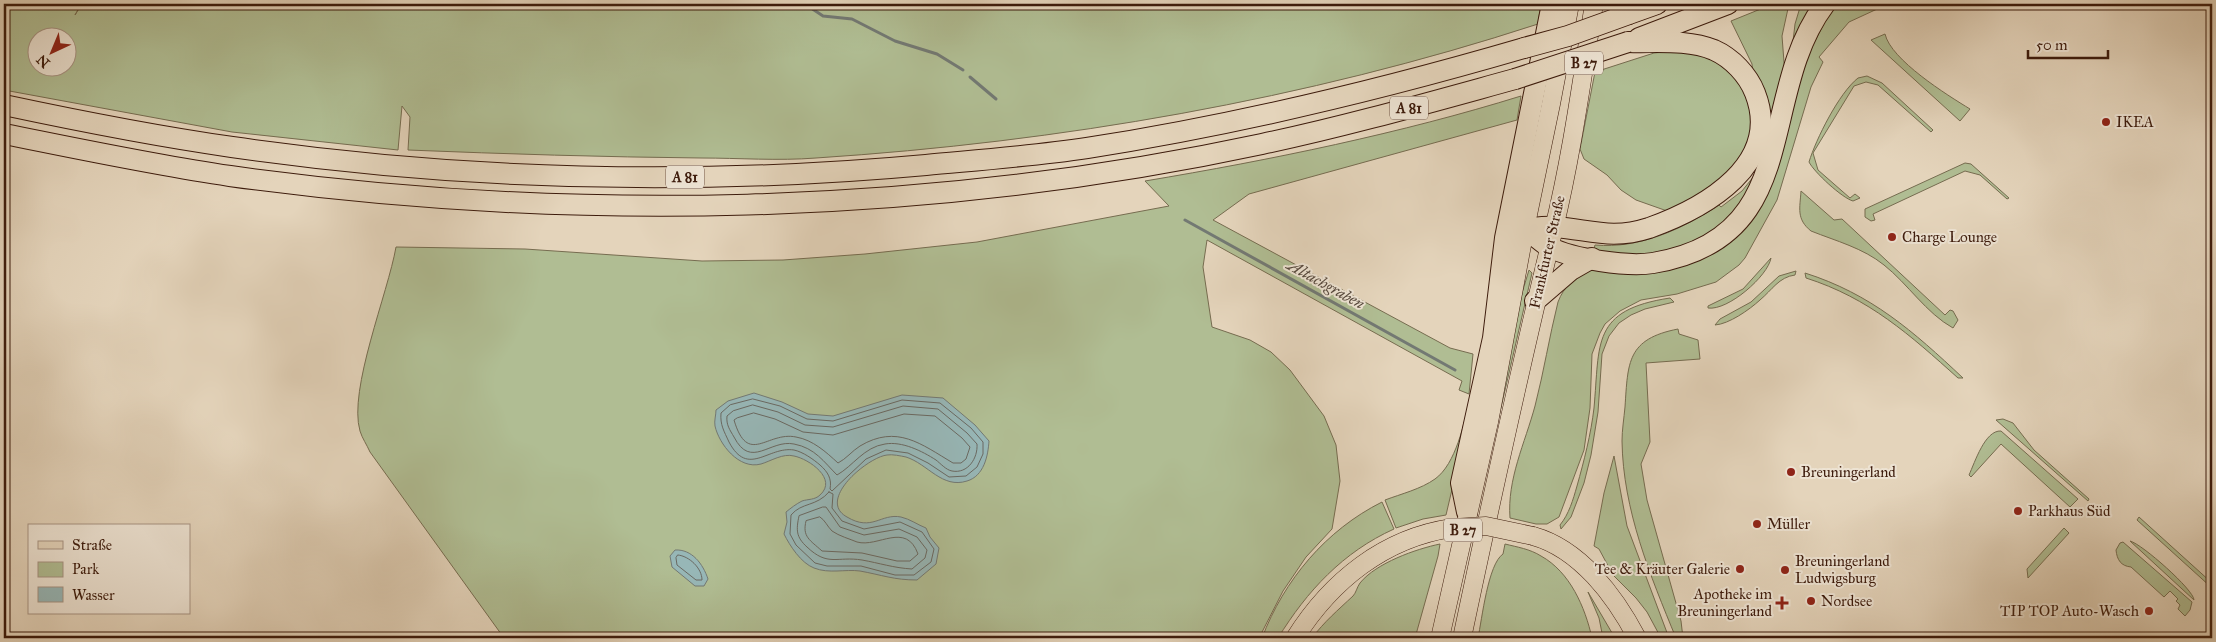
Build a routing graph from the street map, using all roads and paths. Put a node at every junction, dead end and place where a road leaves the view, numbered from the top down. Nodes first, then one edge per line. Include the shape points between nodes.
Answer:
1 (1552, 4) edge
2 (1570, 4) edge
3 (1594, 4) edge
4 (1657, 4) edge
5 (1728, 4) edge
6 (1825, 4) edge
7 (1628, 42) junction
8 (4, 105) edge
9 (4, 134) edge
10 (1554, 227) junction
11 (1525, 229) junction
12 (1549, 246) junction
13 (1592, 258) junction
14 (1535, 301) junction
15 (1467, 512) junction
16 (1635, 637) edge
17 (1295, 638) edge
18 (1440, 638) edge
19 (1462, 638) edge

1 - 15 highway via 1505,238 1493,338 1462,483
2 - 11 main road, Frankfurter Straße / B 27
3 - 10 main road, Frankfurter Straße / B 27
4 - 8 highway, A 81, bridge via 1568,36 1438,73 1240,121 1084,149 871,170 767,176 547,175 401,166 230,147
5 - 7 highway, A 81
6 - 13 highway via 1805,36 1795,62 1770,166 1760,189 1735,225 1700,249 1661,262 1626,264
7 - 9 highway, A 81, bridge via 1391,113 1286,138 1132,167 1008,185 795,203 637,205 505,201 324,187 135,160
7 - 10 highway via 1695,45 1716,51 1735,64 1753,88 1760,109 1760,131 1755,151 1743,170 1717,194 1648,228 1630,233 1601,234
10 - 11 highway
10 - 12 main road, Frankfurter Straße / B 27
11 - 12 highway
11 - 15 main road, Frankfurter Straße / B 27 via 1489,422
12 - 13 highway
12 - 14 main road, Frankfurter Straße / B 27
13 - 14 highway via 1571,270
14 - 19 main road, Frankfurter Straße / B 27
15 - 18 main road, B 27
16 - 17 main road, bridge via 1609,595 1584,566 1561,549 1533,536 1474,526 1415,537 1375,555 1320,604

